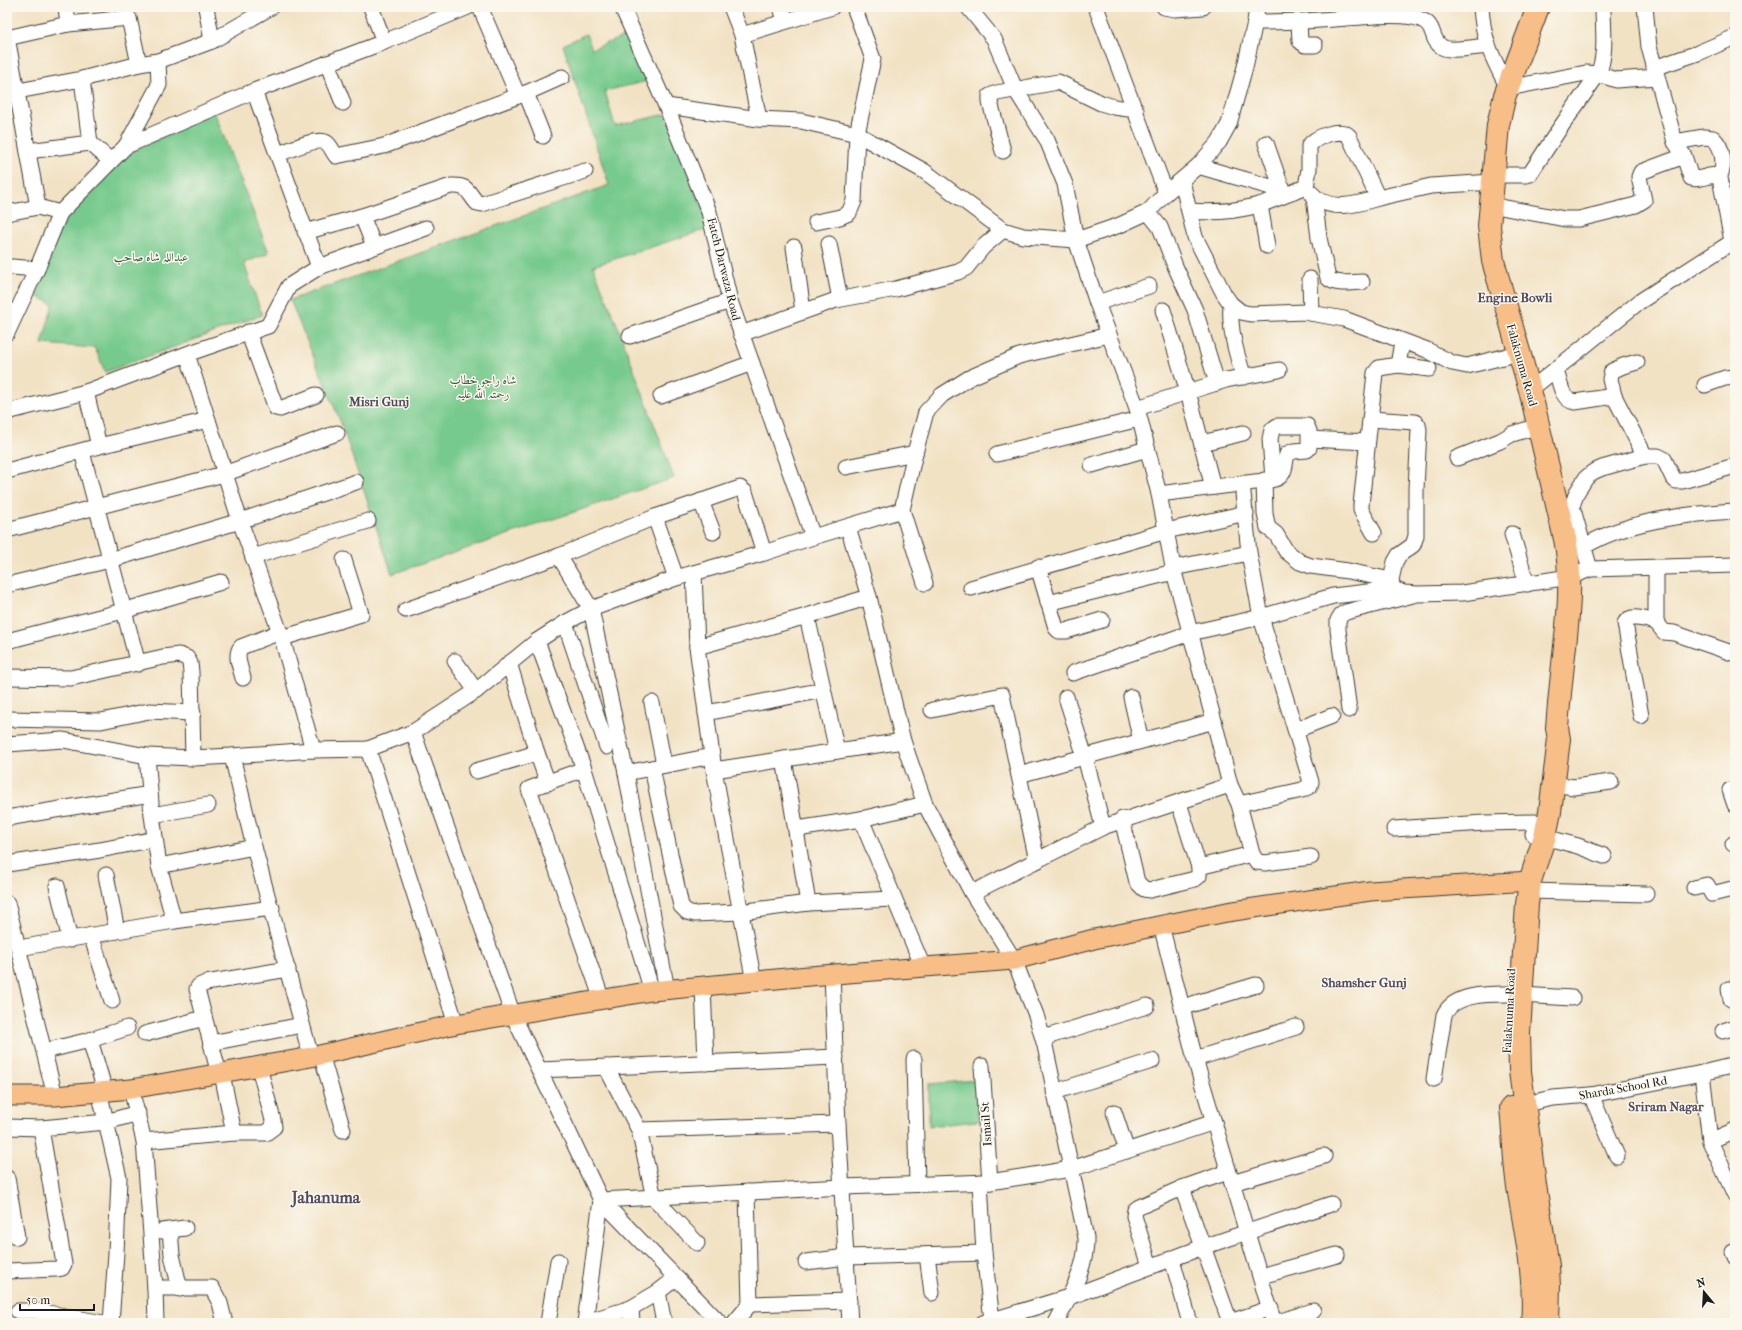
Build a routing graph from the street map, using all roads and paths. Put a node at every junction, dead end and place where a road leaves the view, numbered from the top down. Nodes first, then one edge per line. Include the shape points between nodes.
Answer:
1 (66, 7) edge
2 (206, 7) edge
3 (271, 7) edge
4 (371, 7) edge
5 (468, 7) edge
6 (480, 7) edge
7 (622, 7) edge
8 (731, 7) edge
9 (832, 7) edge
10 (854, 7) edge
11 (968, 7) edge
12 (1096, 7) edge
13 (1164, 7) edge
14 (1203, 7) edge
15 (1257, 7) edge
16 (1481, 7) edge
17 (1538, 7) edge
18 (1603, 7) edge
19 (1645, 7) edge
20 (1370, 12) edge
21 (128, 13) edge
22 (248, 14) edge
23 (783, 14) edge
24 (1255, 22) junction
25 (1299, 22) junction
26 (68, 24) junction
27 (742, 35) junction
28 (1735, 37) edge
29 (7, 38) edge
30 (212, 41) junction
31 (384, 42) junction
32 (1315, 45) dead end
33 (1487, 46) junction
34 (158, 61) junction
35 (327, 63) junction
36 (139, 64) junction
37 (1655, 72) junction
38 (1598, 74) junction
39 (562, 77) dead end
40 (82, 80) junction
41 (1508, 88) junction
42 (1015, 89) junction
43 (254, 91) junction
44 (12, 92) edge
45 (522, 94) junction
46 (343, 103) dead end
47 (666, 106) junction
48 (1136, 110) junction
49 (759, 119) junction
50 (857, 134) junction
51 (543, 136) dead end
52 (1675, 142) junction
53 (90, 143) junction
54 (1266, 143) dead end
55 (126, 146) junction
56 (28, 151) junction
57 (1003, 152) dead end
58 (278, 154) junction
59 (1684, 156) junction
60 (111, 161) junction
61 (1198, 166) junction
62 (585, 171) dead end
63 (1719, 177) junction
64 (1493, 179) junction
65 (1182, 181) junction
66 (1310, 192) junction
67 (1166, 193) junction
68 (1282, 193) junction
69 (1378, 198) junction
70 (1260, 205) junction
71 (1490, 205) junction
72 (38, 207) junction
73 (1189, 211) junction
74 (1148, 212) junction
75 (7, 213) edge
76 (60, 213) junction
77 (362, 216) junction
78 (816, 222) dead end
79 (426, 228) dead end
80 (1003, 230) junction
81 (305, 232) junction
82 (1076, 240) junction
83 (1734, 241) edge
84 (830, 244) dead end
85 (374, 246) junction
86 (1267, 246) dead end
87 (794, 248) dead end
88 (12, 267) dead end
89 (319, 267) junction
90 (37, 269) junction
91 (1310, 279) dead end
92 (1362, 282) dead end
93 (1149, 286) dead end
94 (840, 299) junction
95 (730, 301) junction
96 (1097, 303) junction
97 (1231, 304) junction
98 (1163, 310) dead end
99 (803, 311) junction
100 (1311, 313) junction
101 (11, 314) edge
102 (248, 332) junction
103 (7, 333) edge
104 (741, 334) junction
105 (1109, 335) junction
106 (630, 336) dead end
107 (1402, 342) junction
108 (1519, 353) junction
109 (187, 354) junction
110 (1637, 362) dead end
111 (752, 363) junction
112 (1398, 365) junction
113 (1429, 369) dead end
114 (1279, 370) dead end
115 (1556, 370) junction
116 (1244, 377) junction
117 (1735, 377) edge
118 (1217, 383) junction
119 (1705, 385) dead end
120 (1530, 390) junction
121 (86, 392) junction
122 (1188, 392) junction
123 (316, 395) dead end
124 (661, 396) dead end
125 (1614, 396) junction
126 (7, 412) edge
127 (1138, 413) junction
128 (1371, 419) junction
129 (208, 420) junction
130 (1539, 426) junction
131 (337, 433) dead end
132 (1243, 433) dead end
133 (1310, 439) junction
134 (1367, 442) junction
135 (1202, 443) junction
136 (100, 446) junction
137 (1147, 449) junction
138 (82, 452) junction
139 (915, 453) junction
140 (998, 454) dead end
141 (1645, 456) junction
142 (1457, 458) dead end
143 (1092, 465) dead end
144 (1735, 466) edge
145 (846, 467) dead end
146 (7, 471) edge
147 (224, 474) junction
148 (1268, 480) junction
149 (356, 482) dead end
150 (1242, 484) junction
151 (1213, 487) junction
152 (1159, 494) junction
153 (701, 501) junction
154 (96, 506) junction
155 (902, 510) junction
156 (1735, 511) edge
157 (1246, 513) junction
158 (655, 517) junction
159 (240, 521) junction
160 (368, 521) dead end
161 (848, 527) junction
162 (7, 530) edge
163 (1166, 531) junction
164 (713, 532) dead end
165 (1374, 533) dead end
166 (1512, 534) dead end
167 (813, 537) junction
168 (1583, 547) junction
169 (764, 553) junction
170 (1249, 553) junction
171 (559, 556) junction
172 (253, 557) junction
173 (110, 560) junction
174 (344, 560) dead end
175 (1735, 565) edge
176 (1038, 567) junction
177 (1656, 568) junction
178 (1590, 569) junction
179 (1174, 570) junction
180 (694, 573) junction
181 (1570, 577) junction
182 (676, 578) junction
183 (221, 582) dead end
184 (925, 583) dead end
185 (1527, 584) junction
186 (7, 585) edge
187 (1392, 585) junction
188 (971, 588) dead end
189 (1417, 594) junction
190 (869, 597) junction
191 (1048, 603) junction
192 (591, 609) junction
193 (406, 610) dead end
194 (123, 611) junction
195 (807, 616) junction
196 (1260, 617) junction
197 (1102, 620) dead end
198 (1656, 622) junction
199 (565, 623) junction
200 (1190, 633) junction
201 (281, 635) junction
202 (7, 641) edge
203 (537, 641) junction
204 (697, 647) junction
205 (1735, 654) edge
206 (455, 661) dead end
207 (138, 664) junction
208 (509, 664) junction
209 (1073, 673) dead end
210 (7, 677) edge
211 (243, 678) dead end
212 (824, 690) junction
213 (476, 691) junction
214 (1066, 697) dead end
215 (1131, 697) dead end
216 (652, 702) dead end
217 (932, 710) dead end
218 (1350, 710) dead end
219 (193, 713) junction
220 (706, 713) junction
221 (1332, 716) dead end
222 (1641, 716) dead end
223 (7, 719) edge
224 (1214, 721) junction
225 (1556, 728) junction
226 (1296, 730) junction
227 (413, 732) junction
228 (903, 741) junction
229 (1141, 741) junction
230 (7, 744) edge
231 (607, 747) dead end
232 (368, 749) junction
233 (313, 750) junction
234 (837, 751) junction
235 (537, 753) junction
236 (147, 756) junction
237 (232, 756) junction
238 (1085, 757) junction
239 (193, 758) junction
240 (784, 759) junction
241 (713, 763) junction
242 (658, 766) junction
243 (584, 769) junction
244 (476, 771) dead end
245 (626, 773) junction
246 (1019, 775) junction
247 (548, 782) junction
248 (1611, 782) dead end
249 (1554, 784) junction
250 (1230, 785) junction
251 (1730, 790) dead end
252 (150, 794) junction
253 (1179, 803) junction
254 (925, 804) junction
255 (1239, 804) junction
256 (208, 805) dead end
257 (1735, 805) edge
258 (152, 815) junction
259 (7, 818) edge
260 (861, 819) junction
261 (1122, 820) junction
262 (1103, 827) junction
263 (1394, 828) dead end
264 (796, 829) junction
265 (1538, 831) junction
266 (155, 839) junction
267 (254, 847) junction
268 (1252, 854) junction
269 (1604, 856) dead end
270 (1311, 857) dead end
271 (1037, 861) junction
272 (7, 864) edge
273 (159, 866) junction
274 (1200, 866) junction
275 (106, 875) dead end
276 (1526, 884) junction
277 (57, 886) dead end
278 (1694, 888) dead end
279 (1735, 891) edge
280 (972, 893) junction
281 (1646, 894) dead end
282 (893, 899) junction
283 (808, 903) junction
284 (7, 906) edge
285 (272, 908) junction
286 (740, 912) junction
287 (174, 921) junction
288 (1160, 926) junction
289 (117, 930) junction
290 (91, 935) junction
291 (70, 940) junction
292 (19, 948) junction
293 (1014, 960) junction
294 (923, 967) junction
295 (288, 969) junction
296 (832, 974) junction
297 (754, 982) junction
298 (1256, 985) dead end
299 (702, 986) junction
300 (659, 990) junction
301 (1515, 995) junction
302 (1572, 998) dead end
303 (602, 1000) junction
304 (112, 1001) dead end
305 (1146, 1006) dead end
306 (1182, 1007) junction
307 (513, 1015) junction
308 (204, 1018) junction
309 (456, 1024) junction
310 (302, 1025) junction
311 (1296, 1027) dead end
312 (127, 1028) dead end
313 (145, 1034) dead end
314 (1043, 1038) junction
315 (90, 1040) junction
316 (211, 1043) junction
317 (44, 1050) junction
318 (316, 1056) junction
319 (836, 1057) junction
320 (914, 1059) dead end
321 (1195, 1060) junction
322 (1152, 1061) dead end
323 (706, 1063) junction
324 (1735, 1064) edge
325 (982, 1066) dead end
326 (259, 1067) junction
327 (606, 1067) junction
328 (539, 1070) junction
329 (1702, 1073) junction
330 (221, 1074) junction
331 (1434, 1079) dead end
332 (131, 1089) junction
333 (102, 1091) junction
334 (1054, 1092) junction
335 (1590, 1095) junction
336 (7, 1096) edge
337 (55, 1096) junction
338 (1518, 1104) junction
339 (1114, 1112) dead end
340 (138, 1113) junction
341 (106, 1122) junction
342 (1214, 1122) junction
343 (838, 1124) junction
344 (7, 1127) edge
345 (41, 1128) junction
346 (343, 1130) dead end
347 (639, 1130) junction
348 (1735, 1130) edge
349 (234, 1133) junction
350 (144, 1141) junction
351 (1710, 1141) junction
352 (1127, 1151) junction
353 (1324, 1156) dead end
354 (1617, 1156) dead end
355 (1071, 1170) junction
356 (7, 1178) edge
357 (1230, 1178) junction
358 (985, 1182) junction
359 (917, 1184) junction
360 (843, 1187) junction
361 (1182, 1188) junction
362 (747, 1192) junction
363 (1735, 1195) edge
364 (654, 1198) junction
365 (601, 1200) junction
366 (1331, 1204) dead end
367 (151, 1232) junction
368 (1248, 1232) junction
369 (17, 1237) dead end
370 (697, 1243) dead end
371 (1203, 1247) junction
372 (984, 1253) junction
373 (927, 1255) junction
374 (1337, 1255) dead end
375 (847, 1257) junction
376 (1172, 1259) junction
377 (558, 1261) dead end
378 (806, 1262) dead end
379 (1150, 1266) junction
380 (7, 1272) edge
381 (1261, 1276) junction
382 (676, 1278) junction
383 (155, 1288) junction
384 (180, 1288) junction
385 (658, 1292) junction
386 (932, 1293) dead end
387 (1068, 1298) junction
388 (849, 1301) junction
389 (750, 1304) junction
390 (630, 1308) junction
391 (1271, 1308) junction
392 (18, 1311) dead end
393 (1313, 1311) dead end
394 (586, 1322) edge
395 (988, 1322) edge
396 (103, 1323) edge
397 (111, 1323) edge
398 (156, 1323) edge
399 (225, 1323) edge
400 (548, 1323) edge
401 (632, 1323) edge
402 (664, 1323) edge
403 (720, 1323) edge
404 (734, 1323) edge
405 (850, 1323) edge
406 (1056, 1323) edge
407 (1190, 1323) edge
408 (1229, 1323) edge
409 (1275, 1323) edge
410 (1532, 1323) edge
411 (1548, 1323) edge

1 - 26 street
2 - 30 street
3 - 22 street
4 - 31 street
5 - 31 street
6 - 45 street
7 - 47 street, Fateh Darwaza Road
8 - 27 street
9 - 23 street
10 - 50 street via 873,59
11 - 42 street via 994,39
12 - 48 street
13 - 14 street
15 - 24 street
16 - 33 street
17 - 41 highway, Falaknuma Road
18 - 38 street via 1604,51
19 - 37 street
20 - 25 street
20 - 33 street via 1423,20 1430,26 1436,42 1442,47 1449,49
21 - 26 street
21 - 36 street
22 - 30 street
23 - 27 street
24 - 25 street
24 - 61 street via 1229,124 1219,142
25 - 32 street via 1300,41 1305,45
26 - 29 street
27 - 49 street
28 - 37 street
29 - 44 street
30 - 34 street
31 - 35 street
33 - 41 street
34 - 36 street
34 - 55 street via 160,85
35 - 43 street
35 - 46 street
36 - 40 street
37 - 38 street via 1616,80
37 - 52 street
38 - 41 street via 1576,74
38 - 64 street via 1530,174
39 - 45 street
40 - 44 street
40 - 53 street
41 - 64 highway, Falaknuma Road via 1498,125
42 - 48 street via 1058,82 1102,103
42 - 57 street via 990,96
42 - 82 street via 1047,140 1059,166
43 - 55 street
43 - 58 street
44 - 56 street
45 - 51 street
45 - 58 street via 384,146 336,156 327,143 314,141
47 - 49 street
47 - 95 street, Fateh Darwaza Road via 709,212
48 - 67 street
49 - 50 street via 800,121
50 - 78 street via 853,207 849,213 840,217
50 - 80 street via 924,171
52 - 59 street
52 - 63 street via 1713,138 1719,146 1723,160 1724,167
53 - 56 street
53 - 60 street
54 - 68 street
55 - 60 street
56 - 72 street
58 - 81 street
59 - 63 street via 1693,180
59 - 71 street via 1641,172 1639,177 1644,200 1627,207 1579,219 1565,219
60 - 76 street
61 - 65 street
61 - 68 street
62 - 77 street via 482,204 477,203 467,188 461,185
63 - 83 street
64 - 69 street via 1431,186
64 - 71 highway, Falaknuma Road
65 - 67 street
65 - 73 street
66 - 68 street
66 - 69 street via 1323,203 1336,206
66 - 69 street via 1308,146 1315,140 1343,133 1349,136
66 - 92 street via 1328,278 1330,281 1342,283
67 - 74 street
68 - 70 street
70 - 73 street via 1208,212
70 - 86 street
71 - 108 highway, Falaknuma Road via 1489,226 1494,260
72 - 75 street
72 - 76 street
73 - 97 street via 1195,237
74 - 82 street
74 - 118 street via 1160,227 1195,310
76 - 90 street
77 - 81 street
77 - 85 street
79 - 85 street
80 - 82 street via 1023,236
80 - 94 street via 983,246 966,268 958,272 896,289
81 - 89 street
82 - 96 street
83 - 115 street via 1639,302
84 - 94 street
85 - 89 street
87 - 99 street
88 - 90 street
89 - 102 street via 289,286 268,326
90 - 101 street
91 - 100 street
93 - 96 street
94 - 99 street
95 - 104 street, Fateh Darwaza Road
95 - 106 street
96 - 105 street
97 - 100 street via 1241,312 1252,314
97 - 116 street via 1230,318 1234,342
98 - 122 street
99 - 104 street
100 - 107 street via 1344,319
101 - 103 street
102 - 109 street
102 - 123 street via 276,408 280,409
104 - 111 street, Fateh Darwaza Road
105 - 127 street
105 - 139 street via 1019,356 969,378 942,395 926,412
107 - 108 street via 1467,366
107 - 112 street
108 - 120 highway, Falaknuma Road
109 - 121 street
109 - 129 street
110 - 125 street via 1612,371 1610,379
111 - 124 street
111 - 167 street, Fateh Darwaza Road
112 - 113 street
112 - 128 street via 1379,368 1375,373
114 - 116 street
115 - 120 street
115 - 125 street via 1565,398 1571,401
116 - 118 street
117 - 119 street
118 - 122 street
120 - 130 highway, Falaknuma Road
121 - 126 street
121 - 136 street
122 - 127 street
122 - 135 street
125 - 141 street
127 - 137 street
127 - 140 street
128 - 134 street
128 - 187 street via 1415,422 1419,430 1416,536 1413,545 1399,555
129 - 136 street
129 - 147 street
130 - 142 street via 1512,434
130 - 181 highway, Falaknuma Road via 1565,539
131 - 147 street
132 - 135 street
133 - 134 street
133 - 148 street via 1307,450 1287,454 1283,473 1278,478
133 - 148 street via 1307,426 1274,428 1270,439
134 - 165 street via 1361,507
135 - 151 street
136 - 138 street
137 - 143 street
137 - 152 street
138 - 146 street
138 - 154 street
139 - 145 street
139 - 155 street
141 - 144 street via 1658,456 1664,459 1676,481
141 - 168 street via 1602,468 1586,478 1572,506
147 - 154 street
147 - 159 street
148 - 150 street
148 - 187 street via 1265,514 1268,528 1276,534 1286,551 1295,559 1311,566 1348,571
149 - 159 street
150 - 151 street
150 - 157 street
151 - 152 street
152 - 163 street
153 - 158 street
153 - 164 street
153 - 169 street via 738,488 742,489
154 - 162 street
154 - 173 street
155 - 161 street
155 - 184 street
156 - 168 street via 1647,522 1599,537
157 - 163 street
157 - 170 street
158 - 171 street
158 - 182 street
159 - 172 street
159 - 173 street
160 - 172 street
161 - 167 street
161 - 190 street
163 - 176 street
163 - 179 street
166 - 185 street
167 - 169 street
168 - 178 street
169 - 180 street
170 - 179 street
170 - 196 street
171 - 192 street
171 - 193 street
172 - 201 street
173 - 186 street
173 - 194 street
174 - 201 street via 361,614
175 - 177 street
176 - 188 street
176 - 191 street
177 - 178 street
177 - 198 street
178 - 181 street
179 - 191 street
179 - 200 street
180 - 182 street
180 - 204 street
181 - 185 street
181 - 225 highway, Falaknuma Road via 1570,602
182 - 192 street
183 - 194 street
185 - 189 street via 1462,593
187 - 189 street via 1404,593
187 - 196 street via 1333,596
189 - 218 street via 1346,612 1338,620 1338,639
190 - 195 street
190 - 228 street
191 - 197 street via 1059,632
192 - 199 street
192 - 245 street
194 - 202 street
194 - 207 street
195 - 204 street
195 - 212 street
196 - 200 street
196 - 226 street
198 - 205 street via 1664,632 1674,633
198 - 222 street via 1632,617 1625,623
199 - 203 street
199 - 231 street
200 - 209 street
200 - 224 street
201 - 211 street via 238,650 237,656
201 - 233 street
203 - 208 street
203 - 243 street
204 - 220 street
206 - 213 street
207 - 210 street via 71,678
207 - 219 street via 179,655 187,658 191,672
208 - 213 street
208 - 235 street
212 - 220 street
212 - 234 street
213 - 227 street
214 - 238 street
215 - 229 street
216 - 242 street
217 - 246 street via 1002,695
219 - 223 street via 149,712 101,721
219 - 239 street
220 - 241 street
221 - 226 street
224 - 229 street
224 - 250 street
225 - 249 highway, Falaknuma Road via 1559,738
225 - 265 highway, Falaknuma Road via 1549,740
226 - 255 street via 1310,786
227 - 232 street
227 - 307 street
228 - 234 street
228 - 254 street
229 - 238 street
230 - 236 street via 63,740
232 - 233 street
232 - 309 street
233 - 237 street
234 - 240 street
235 - 244 street
235 - 247 street
236 - 239 street
236 - 252 street
237 - 239 street
237 - 267 street
238 - 246 street
238 - 262 street
240 - 241 street
240 - 264 street
241 - 242 street
241 - 286 street
242 - 245 street
242 - 286 street via 682,906 695,914
243 - 247 street
243 - 300 street
245 - 300 street
246 - 271 street
247 - 303 street via 529,788
248 - 249 street via 1574,787
249 - 265 highway, Falaknuma Road
250 - 253 street
250 - 255 street
251 - 257 street
252 - 258 street
252 - 259 street
253 - 261 street
253 - 274 street
254 - 260 street
254 - 280 street
255 - 268 street
256 - 258 street
258 - 266 street
260 - 264 street
260 - 282 street
261 - 262 street
261 - 274 street via 1137,882 1144,888 1150,890 1195,879 1199,876
262 - 271 street
263 - 265 street via 1484,823
264 - 283 street
265 - 269 street
265 - 276 highway, Falaknuma Road
266 - 272 street
266 - 273 street
267 - 273 street
267 - 285 street
268 - 270 street via 1260,863
268 - 274 street
271 - 280 street
273 - 287 street
275 - 289 street
276 - 281 street
276 - 288 main road via 1370,891 1227,912
276 - 301 highway, Falaknuma Road
277 - 291 street
278 - 279 street via 1707,885 1712,894 1732,889
280 - 293 street
282 - 283 street
282 - 294 street
283 - 286 street
284 - 292 street
285 - 287 street
285 - 295 street
286 - 297 street
287 - 289 street
288 - 293 main road via 1094,939
288 - 306 street
289 - 290 street
290 - 291 street
290 - 304 street
291 - 292 street
292 - 317 street
293 - 294 main road
293 - 314 street
294 - 296 main road
295 - 308 street via 199,986
295 - 310 street
296 - 297 main road
296 - 319 street
297 - 299 main road
298 - 306 street
299 - 300 main road
299 - 323 street
300 - 303 main road
301 - 302 street
301 - 331 street via 1479,995 1464,999 1448,1008 1444,1015
301 - 338 highway, Falaknuma Road via 1506,1048
303 - 307 main road
305 - 314 street
306 - 321 street
307 - 309 main road
307 - 328 street
308 - 313 street
308 - 316 street
309 - 318 main road
310 - 316 street
310 - 318 street
311 - 321 street
312 - 315 street
314 - 334 street
315 - 317 street
315 - 333 street
316 - 330 street
317 - 337 street
318 - 326 main road
318 - 346 street
319 - 323 street
319 - 343 street
320 - 359 street
321 - 342 street
322 - 334 street
323 - 327 street
324 - 329 street, Sharda School Rd
325 - 358 street, Ismail St
326 - 330 main road
326 - 349 street via 274,1127 266,1133
327 - 328 street
327 - 347 street
328 - 365 street
329 - 335 street, Sharda School Rd
329 - 351 street
330 - 332 main road
330 - 349 street
332 - 333 main road
332 - 340 street
333 - 337 main road
333 - 341 street
334 - 355 street
335 - 338 street, Sharda School Rd
335 - 354 street
336 - 337 main road
338 - 410 highway, Falaknuma Road via 1518,1192 1526,1232
338 - 411 highway, Falaknuma Road via 1535,1184 1548,1266
339 - 352 street
340 - 341 street
340 - 350 street
341 - 345 street
341 - 397 street via 119,1178
342 - 352 street
342 - 357 street
343 - 347 street
343 - 360 street
344 - 345 street
345 - 380 street via 64,1264 62,1268 56,1269
347 - 364 street
348 - 351 street
349 - 350 street
350 - 367 street
351 - 363 street
352 - 355 street
353 - 357 street
355 - 358 street
355 - 387 street via 1087,1248
356 - 369 street
357 - 361 street
357 - 368 street
358 - 359 street
358 - 372 street, Ismail St
359 - 360 street
360 - 362 street
360 - 375 street
361 - 371 street
361 - 379 street via 1135,1210 1134,1216
362 - 364 street
362 - 389 street
364 - 365 street
364 - 370 street
365 - 382 street
365 - 394 street
366 - 368 street
367 - 383 street
367 - 384 street via 178,1229 172,1255
368 - 371 street
368 - 381 street
371 - 376 street
371 - 408 street
372 - 373 street
372 - 395 street, Ismail St
373 - 375 street
373 - 386 street
374 - 381 street
375 - 378 street
375 - 388 street
376 - 379 street
376 - 407 street
377 - 400 street
379 - 387 street
381 - 391 street
382 - 385 street
382 - 403 street
383 - 384 street
383 - 398 street
384 - 399 street via 212,1288 220,1303
385 - 390 street
385 - 402 street
387 - 395 street
387 - 406 street
388 - 389 street
388 - 405 street
389 - 404 street
390 - 394 street
390 - 401 street
391 - 408 street
391 - 409 street
392 - 396 street via 37,1311
393 - 409 street

